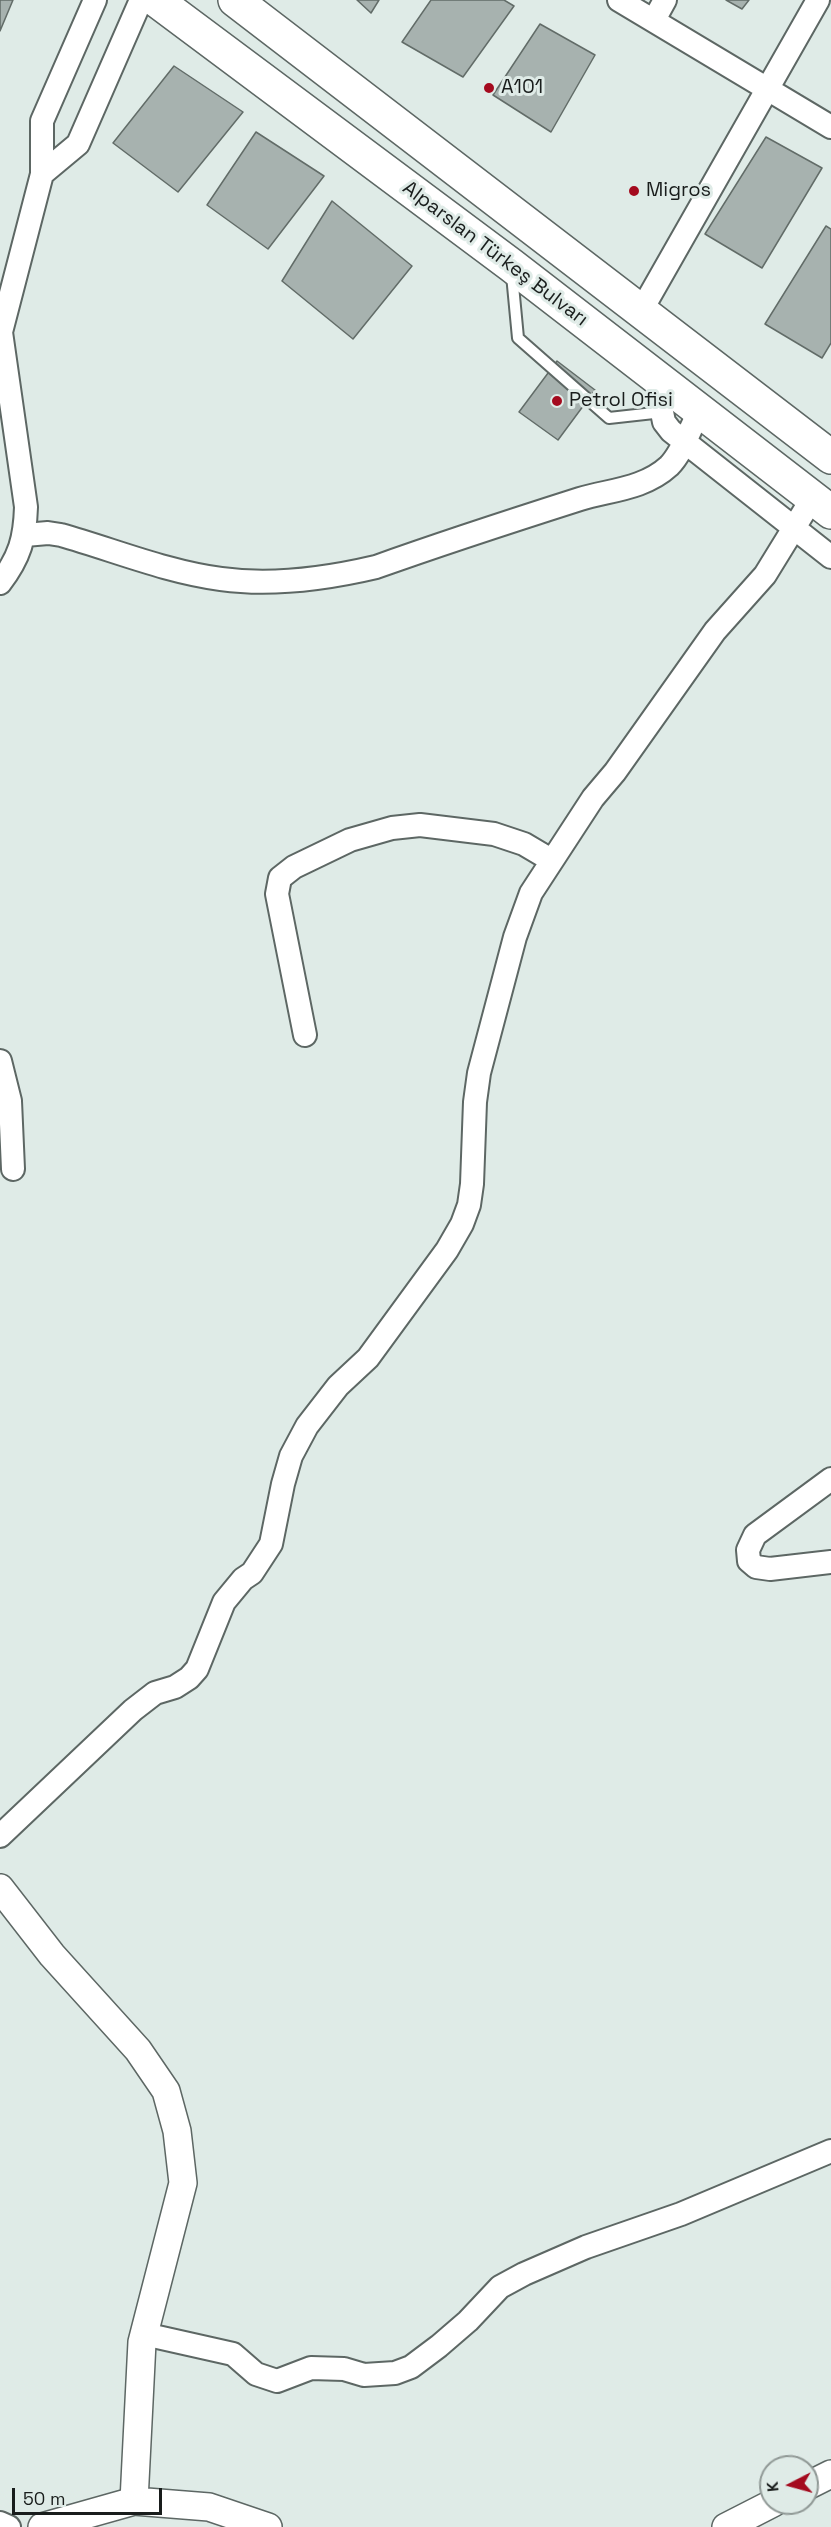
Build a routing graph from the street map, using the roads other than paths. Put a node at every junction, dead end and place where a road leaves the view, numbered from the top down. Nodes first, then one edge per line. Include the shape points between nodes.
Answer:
1 (95, 0) edge
2 (141, 0) edge
3 (156, 0) edge
4 (235, 0) edge
5 (619, 0) edge
6 (665, 0) edge
7 (818, 0) edge
8 (654, 20) junction
9 (767, 89) junction
10 (831, 127) edge
11 (42, 174) junction
12 (511, 266) junction
13 (641, 311) junction
14 (683, 409) junction
15 (7, 425) edge
16 (684, 442) junction
17 (831, 457) edge
18 (822, 505) edge
19 (796, 528) junction
20 (25, 535) junction
21 (831, 557) edge
22 (0, 583) edge
23 (551, 861) junction
24 (305, 1035) dead end
25 (0, 1061) edge
26 (13, 1169) dead end
27 (831, 1479) edge
28 (831, 1562) edge
29 (0, 1836) edge
30 (0, 1888) edge
31 (831, 2151) edge
32 (144, 2334) junction
33 (134, 2501) junction
34 (759, 2510) edge
35 (0, 2523) edge
36 (9, 2527) edge
37 (42, 2527) edge
38 (268, 2527) edge
39 (726, 2527) edge

1 - 11 street via 42,121
2 - 11 street via 78,144
3 - 12 main road, Alparslan Türkeş Bulvarı
4 - 13 main road
5 - 8 street
6 - 8 street
7 - 9 street
8 - 9 street
9 - 10 street
9 - 13 street
11 - 15 street via 1,332
12 - 14 main road, Alparslan Türkeş Bulvarı
12 - 14 lane via 518,338 609,418
13 - 17 main road
14 - 16 street
14 - 16 street via 664,422
14 - 18 main road, Alparslan Türkeş Bulvarı
15 - 20 street via 26,507
16 - 19 street
16 - 20 street via 668,466 653,478 631,487 583,498 346,574 281,582 221,579 61,535
18 - 19 street
19 - 21 street
19 - 23 street via 765,575 715,631
20 - 22 street
23 - 24 street via 525,844 494,834 420,825 392,828 351,840 294,867 280,878 277,894
23 - 29 street via 523,912 479,1073 472,1184 462,1224 374,1349 307,1426 291,1456 271,1544 252,1573 224,1602 197,1669 175,1687 155,1694 133,1710
25 - 26 street via 10,1101
27 - 28 street via 755,1535 748,1550 749,1561 756,1567
30 - 32 street via 52,1955 138,2050 165,2091 177,2131 183,2183
31 - 32 street via 524,2274 500,2287 468,2321 411,2367 395,2373 364,2375 344,2369 311,2368 277,2381 256,2374 233,2354
32 - 33 street
33 - 37 street
33 - 38 street via 209,2507
34 - 39 street
35 - 36 street

